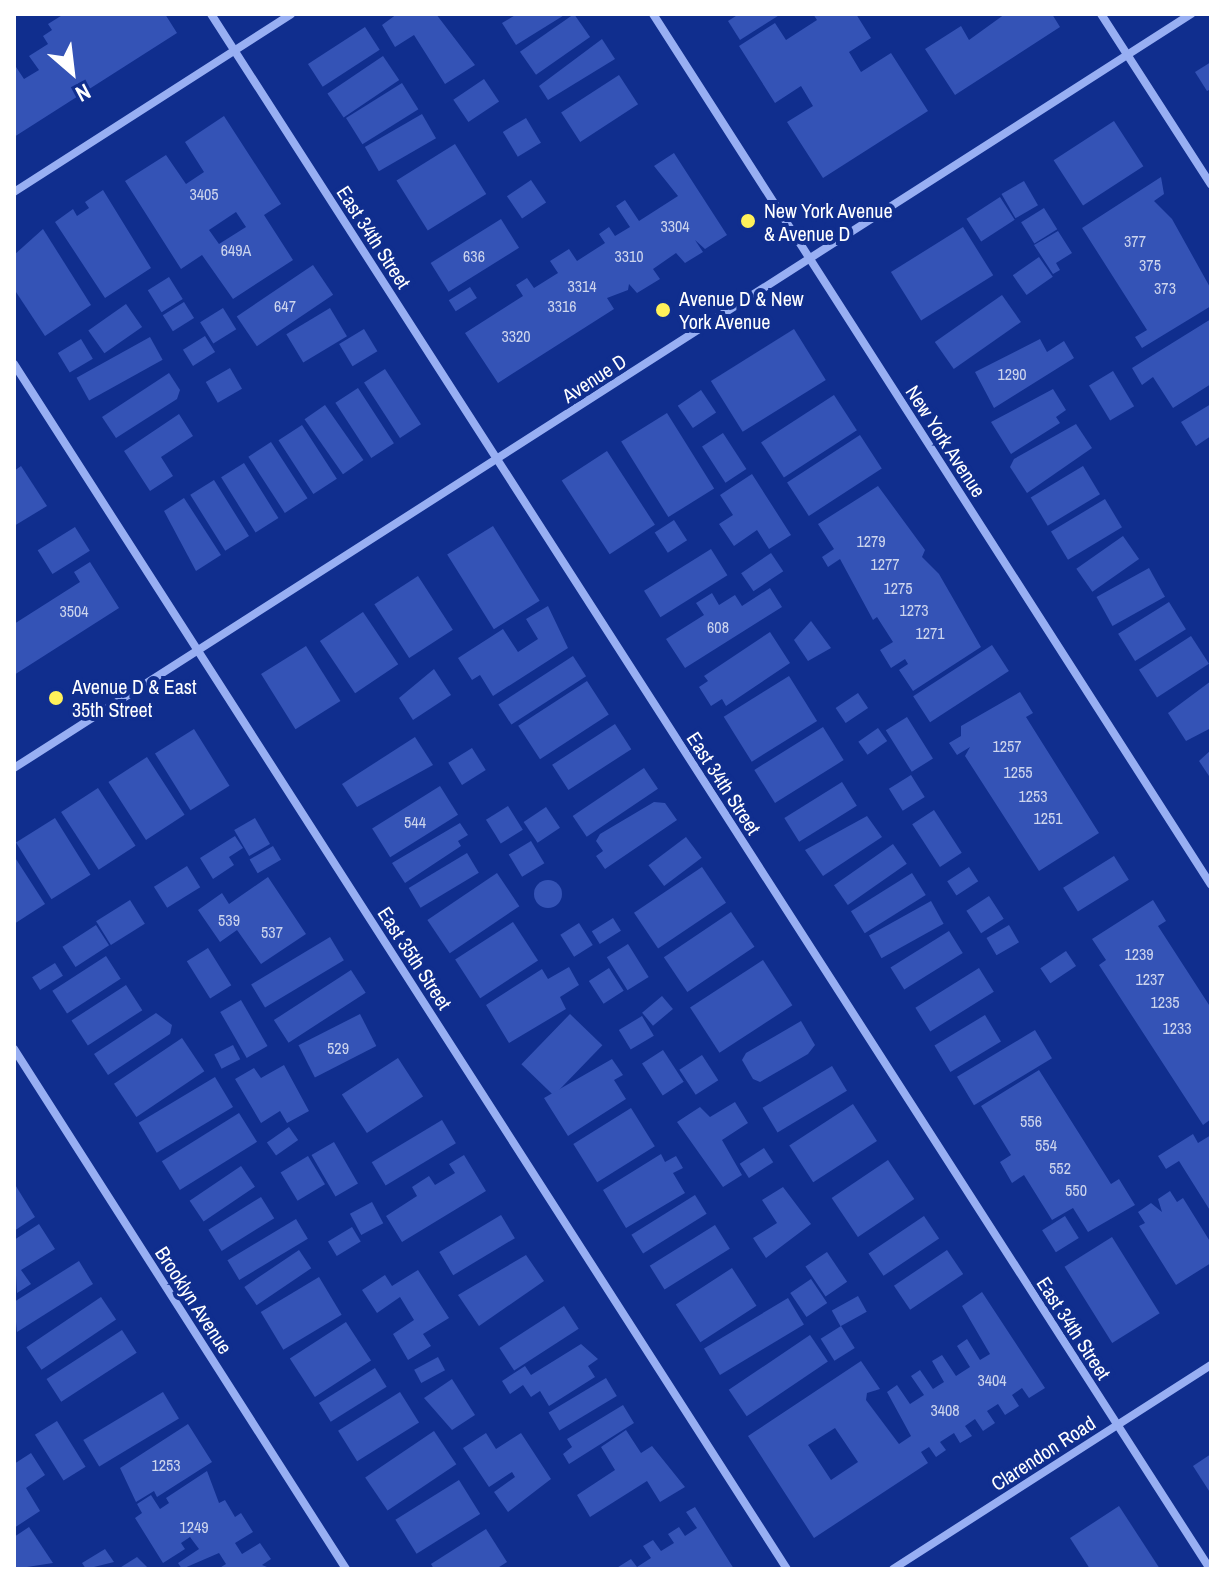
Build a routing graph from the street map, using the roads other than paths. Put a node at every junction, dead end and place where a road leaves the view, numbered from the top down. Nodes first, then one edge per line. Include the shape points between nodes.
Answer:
1 (211, 14) edge
2 (291, 14) edge
3 (653, 14) edge
4 (1101, 14) edge
5 (1191, 14) edge
6 (235, 50) junction
7 (1127, 55) junction
8 (1211, 185) edge
9 (14, 192) edge
10 (809, 258) junction
11 (14, 364) edge
12 (497, 459) junction
13 (199, 650) junction
14 (14, 768) edge
15 (1211, 885) edge
16 (14, 1049) edge
17 (1211, 1365) edge
18 (1117, 1425) junction
19 (346, 1569) edge
20 (787, 1569) edge
21 (893, 1569) edge
22 (1210, 1569) edge

1 - 6 street, East 34th Street
2 - 6 street
3 - 10 street, New York Avenue
4 - 7 street
5 - 7 street, Avenue D
6 - 9 street
6 - 12 street, East 34th Street
7 - 8 street
7 - 10 street, Avenue D
10 - 12 street, Avenue D
10 - 15 street, New York Avenue
11 - 13 street, East 35th Street
12 - 13 street, Avenue D
12 - 18 street, East 34th Street
13 - 14 street, Avenue D
13 - 20 street, East 35th Street
16 - 19 street, Brooklyn Avenue
17 - 18 street, Clarendon Road
18 - 21 street, Clarendon Road
18 - 22 street, East 34th Street

